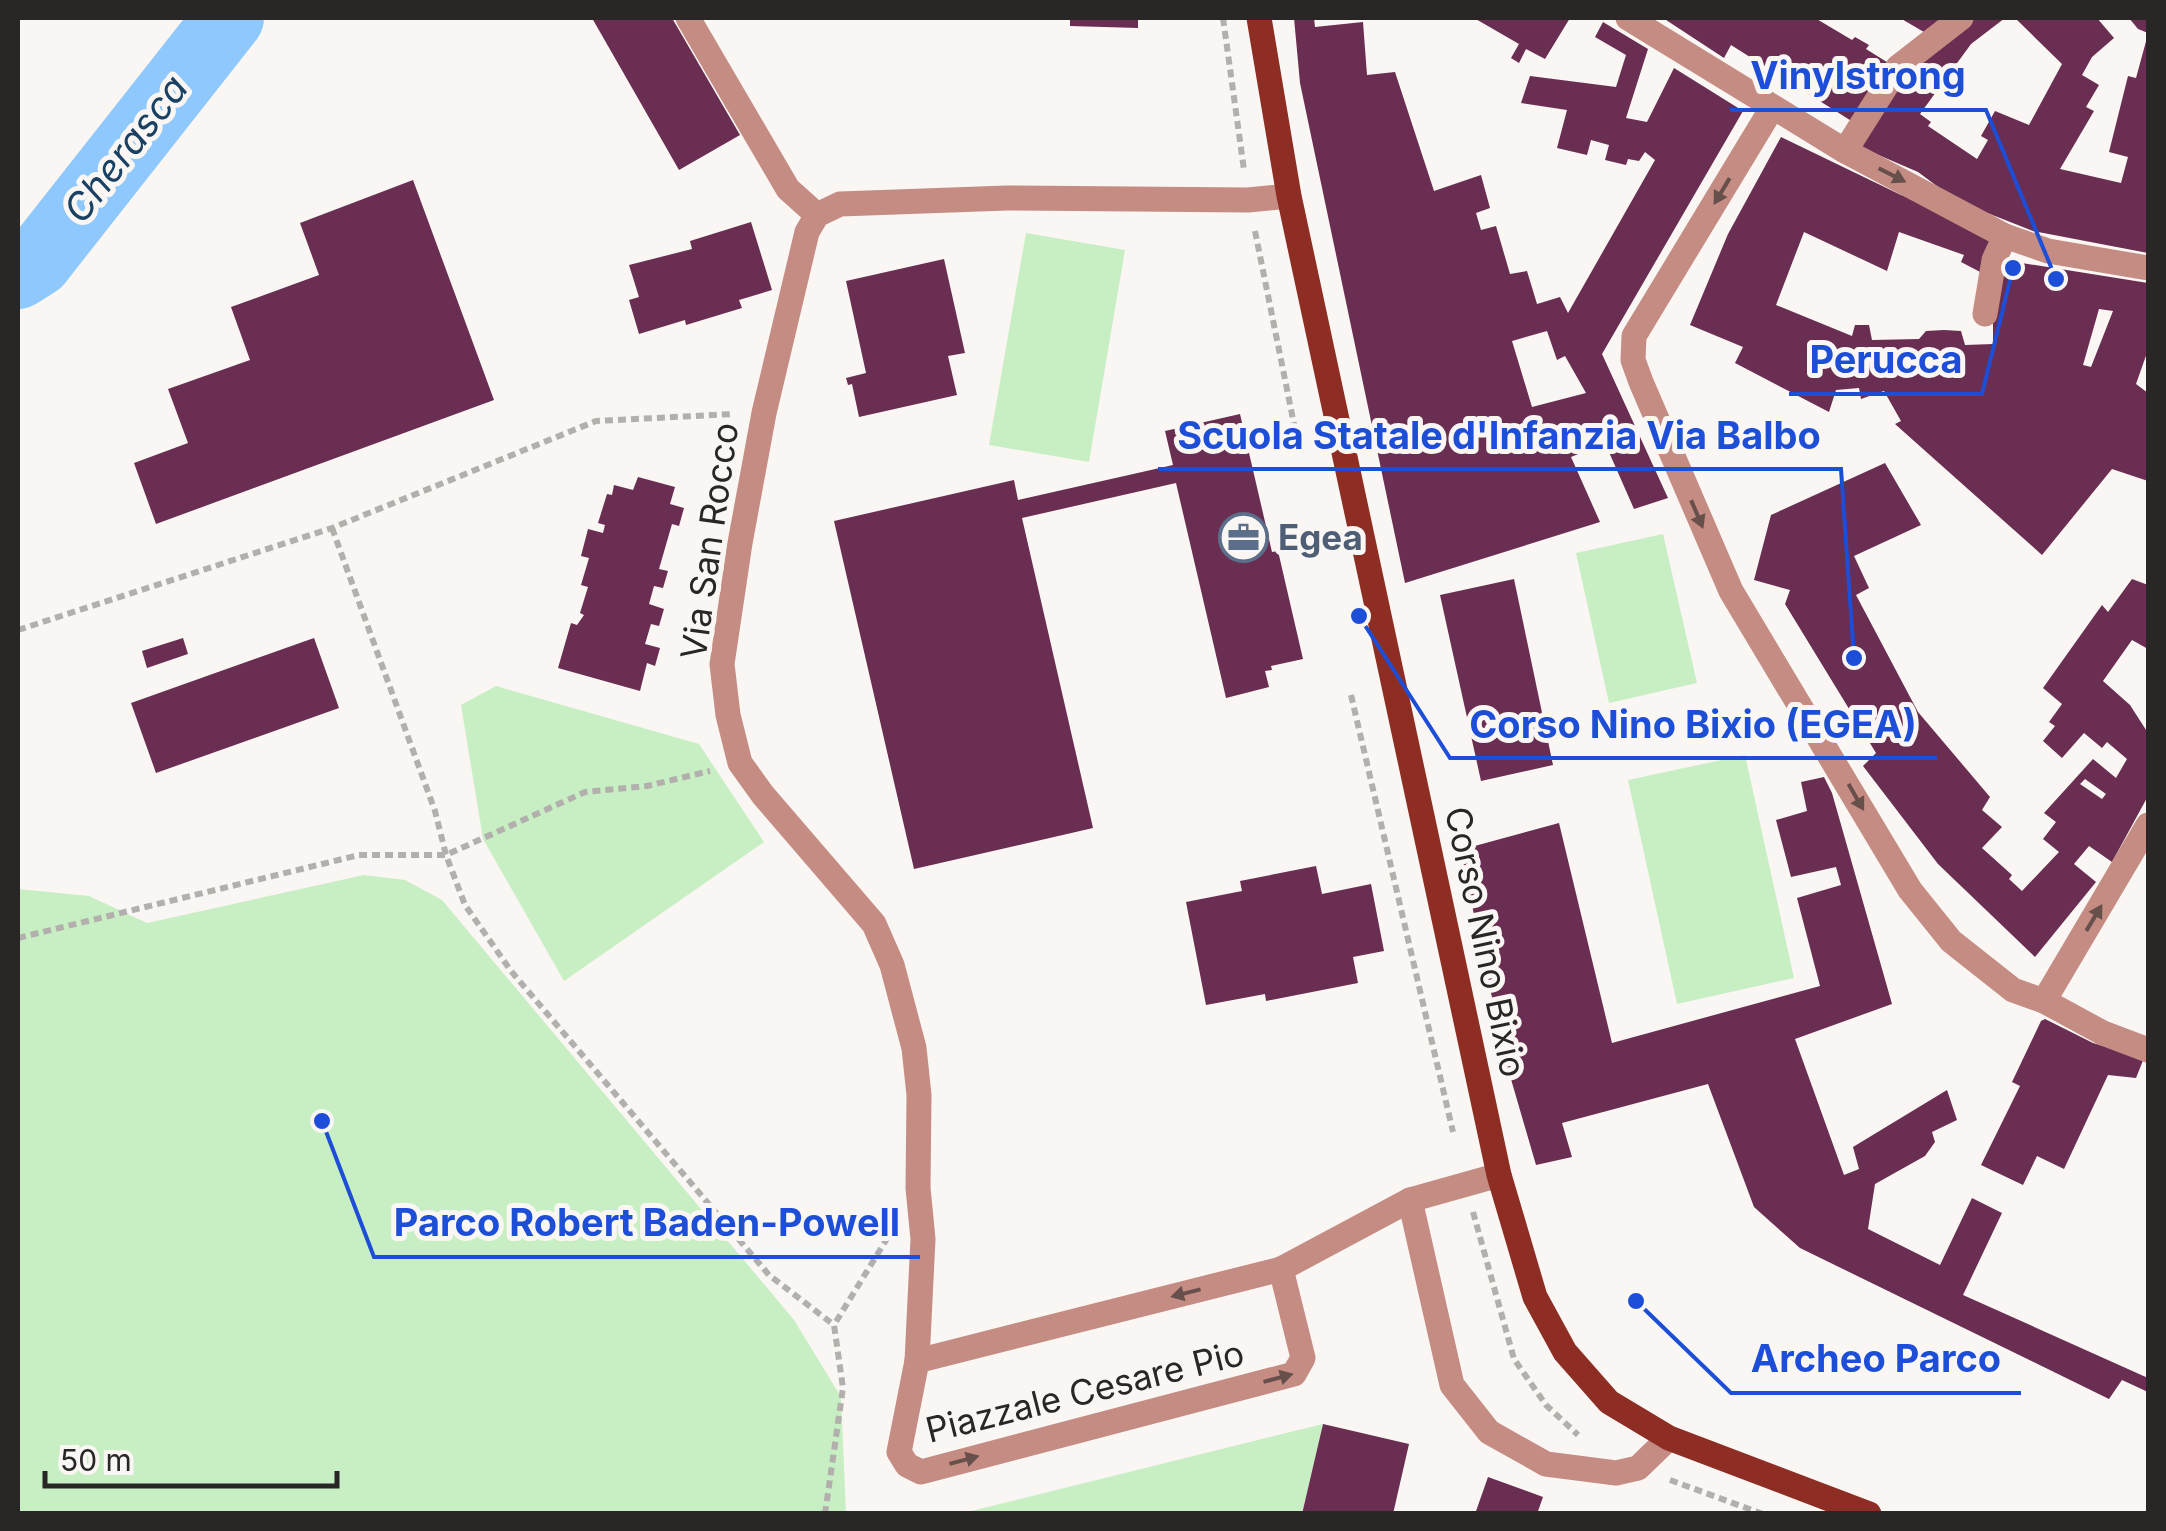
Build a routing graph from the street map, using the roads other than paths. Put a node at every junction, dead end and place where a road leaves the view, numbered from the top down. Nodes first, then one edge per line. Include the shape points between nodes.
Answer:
1 (688, 18) edge
2 (1260, 18) edge
3 (1628, 18) edge
4 (1961, 18) edge
5 (1772, 108) junction
6 (1845, 151) junction
7 (1289, 196) junction
8 (817, 215) junction
9 (2005, 236) junction
10 (2148, 268) edge
11 (1985, 314) dead end
12 (2148, 826) edge
13 (2044, 1001) junction
14 (2148, 1050) edge
15 (1499, 1176) junction
16 (1410, 1200) junction
17 (1281, 1270) junction
18 (917, 1361) junction
19 (1669, 1438) junction
20 (1868, 1514) edge

1 - 8 street via 788,189
2 - 7 main road, Corso Nino Bixio
3 - 5 street
4 - 6 street via 1898,67
5 - 6 street
5 -> 13 street via 1634,336 1633,360 1730,591 1910,890 1951,942 2014,990
6 -> 9 street
7 - 8 street via 840,204
7 - 15 main road, Corso Nino Bixio
8 - 18 street, Via San Rocco via 806,232 764,413 722,664 740,764 874,924 892,965 914,1048 918,1095 924,1240
9 - 10 street via 2048,251
9 - 11 street
13 -> 12 street
13 - 14 street
15 - 16 street, Piazzale Cesare Pio
15 - 19 main road, Corso Nino Bixio via 1535,1297 1565,1352 1609,1402
16 - 17 street, Piazzale Cesare Pio
16 - 19 street via 1452,1385 1488,1432 1546,1464 1616,1473 1638,1468
17 -> 18 street, Piazzale Cesare Pio
18 -> 17 street, Piazzale Cesare Pio via 899,1452 920,1472 1294,1374 1303,1358
19 - 20 main road, Corso Nino Bixio

